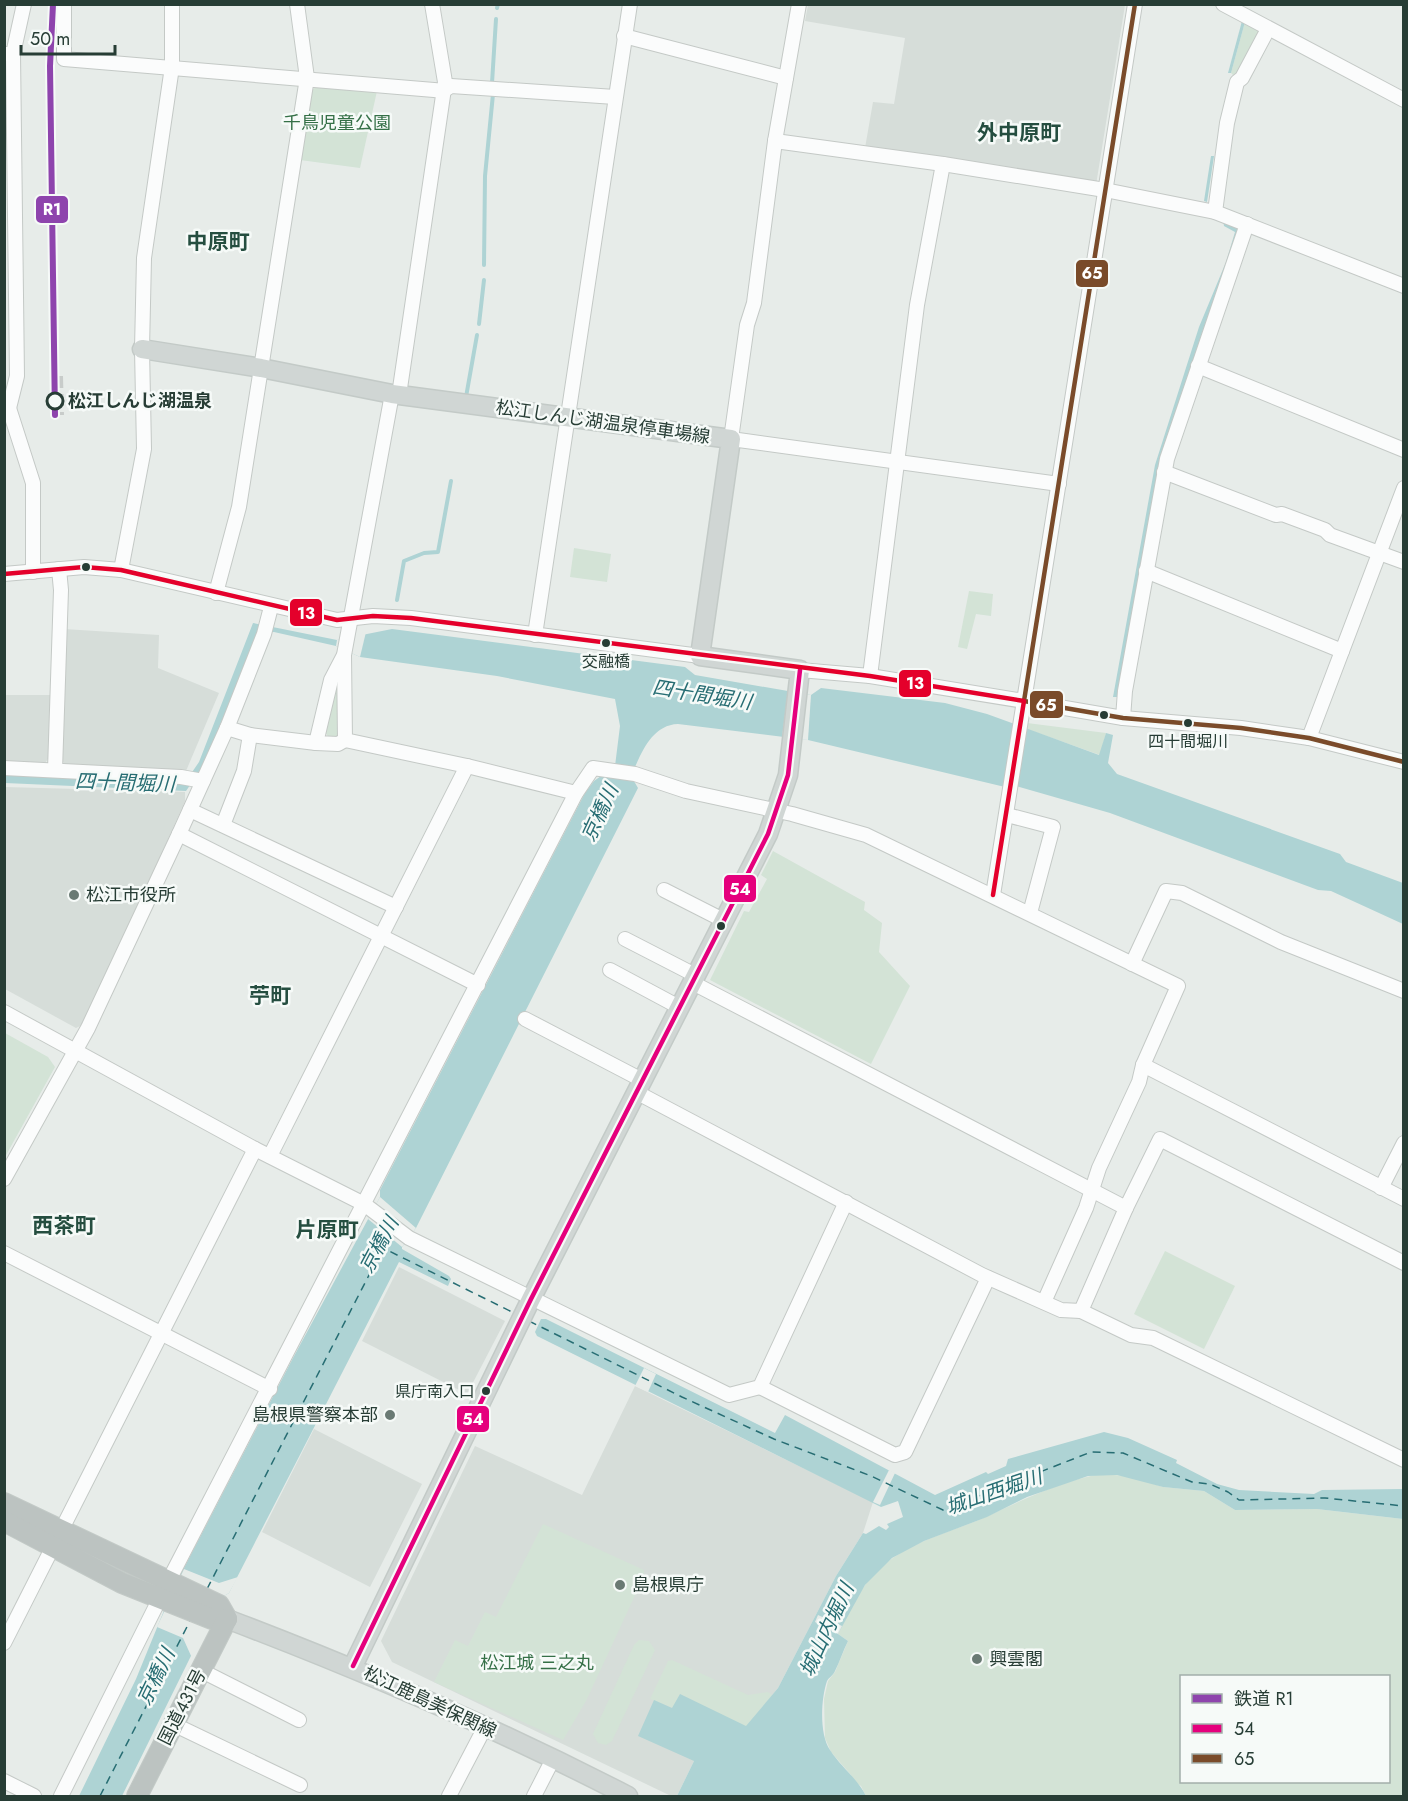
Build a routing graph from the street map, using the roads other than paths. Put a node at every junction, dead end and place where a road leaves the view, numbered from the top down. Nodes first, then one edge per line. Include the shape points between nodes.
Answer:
1 (24, 4) edge
2 (64, 4) edge
3 (172, 4) edge
4 (297, 4) edge
5 (432, 4) edge
6 (630, 4) edge
7 (799, 4) edge
8 (1135, 4) edge
9 (1223, 4) edge
10 (1268, 29) junction
11 (624, 36) junction
12 (9, 54) edge
13 (172, 67) junction
14 (307, 78) junction
15 (786, 78) junction
16 (443, 90) junction
17 (615, 97) junction
18 (1404, 100) edge
19 (775, 141) junction
20 (943, 164) junction
21 (1105, 190) junction
22 (1215, 212) junction
23 (1247, 224) junction
24 (1404, 286) edge
25 (142, 349) junction
26 (1198, 366) junction
27 (261, 368) junction
28 (396, 395) junction
29 (7, 402) edge
30 (567, 418) junction
31 (731, 439) junction
32 (1404, 450) edge
33 (896, 464) junction
34 (1164, 472) junction
35 (1059, 484) junction
36 (1404, 488) edge
37 (1399, 510) edge
38 (1378, 554) junction
39 (1404, 562) edge
40 (59, 569) junction
41 (121, 570) junction
42 (1146, 571) junction
43 (33, 572) junction
44 (4, 574) edge
45 (216, 593) junction
46 (350, 620) junction
47 (268, 621) junction
48 (535, 635) junction
49 (1342, 651) junction
50 (344, 655) junction
51 (700, 656) junction
52 (800, 669) junction
53 (870, 676) junction
54 (1024, 701) junction
55 (1123, 718) junction
56 (227, 728) junction
57 (250, 735) junction
58 (1309, 738) junction
59 (345, 741) junction
60 (316, 743) junction
61 (1404, 762) edge
62 (467, 766) junction
63 (4, 768) edge
64 (55, 770) junction
65 (200, 780) junction
66 (576, 793) junction
67 (190, 810) junction
68 (778, 812) junction
69 (1007, 815) junction
70 (223, 825) junction
71 (179, 834) junction
72 (664, 890) dead end
73 (993, 895) junction
74 (396, 907) junction
75 (1030, 913) junction
76 (723, 920) junction
77 (381, 936) junction
78 (625, 939) dead end
79 (1132, 964) junction
80 (609, 970) dead end
81 (693, 979) junction
82 (478, 985) junction
83 (1404, 991) edge
84 (679, 1007) junction
85 (4, 1012) edge
86 (525, 1019) dead end
87 (76, 1050) junction
88 (1143, 1065) junction
89 (639, 1086) junction
90 (1404, 1143) edge
91 (255, 1149) junction
92 (270, 1156) junction
93 (4, 1179) edge
94 (1381, 1188) junction
95 (1092, 1192) junction
96 (1404, 1199) edge
97 (846, 1202) junction
98 (367, 1205) junction
99 (1126, 1208) junction
100 (4, 1253) edge
101 (1404, 1263) edge
102 (988, 1278) junction
103 (1044, 1302) junction
104 (529, 1304) junction
105 (1082, 1311) junction
106 (162, 1334) junction
107 (760, 1386) junction
108 (270, 1389) junction
109 (1404, 1460) edge
110 (4, 1503) edge
111 (4, 1521) edge
112 (58, 1540) junction
113 (167, 1591) junction
114 (219, 1614) junction
115 (4, 1643) edge
116 (353, 1666) junction
117 (200, 1670) junction
118 (299, 1720) dead end
119 (173, 1724) junction
120 (485, 1727) junction
121 (553, 1759) junction
122 (4, 1781) edge
123 (300, 1785) dead end
124 (144, 1794) edge
125 (34, 1797) edge
126 (62, 1797) edge
127 (449, 1797) edge
128 (534, 1797) edge
129 (628, 1797) edge

1 - 12 street
2 - 13 street via 64,59
3 - 13 street
4 - 14 street
5 - 16 street via 444,73
6 - 11 street
7 - 15 street
8 - 21 street
9 - 10 street
10 - 18 street
10 - 22 street via 1237,82 1227,123
11 - 15 street
11 - 17 street
12 - 29 street via 17,376
13 - 14 street
13 - 25 street via 144,258
14 - 16 street
14 - 27 street
15 - 19 street
16 - 17 street via 451,86
16 - 28 street
17 - 30 street
19 - 20 street
19 - 31 street
20 - 21 street
20 - 33 street via 917,305
21 - 22 street
21 - 35 street
22 - 23 street
23 - 24 street
23 - 26 street
25 - 27 main road, 松江しんじ湖温泉停車場線
25 - 41 street via 144,449
26 - 32 street
26 - 34 street
27 - 28 main road, 松江しんじ湖温泉停車場線
27 - 45 street via 239,507
28 - 30 main road, 松江しんじ湖温泉停車場線
28 - 46 street
29 - 43 street via 33,483
30 - 31 main road, 松江しんじ湖温泉停車場線
30 - 48 street
31 - 33 street
31 - 51 main road, 松江しんじ湖温泉停車場線
33 - 35 street
33 - 53 street
34 - 38 street via 1325,530
34 - 42 street
35 - 54 street
36 - 37 street
37 - 38 street
38 - 39 street
38 - 49 street
40 - 41 street
40 - 43 street
40 - 64 street
41 - 45 street
42 - 49 street
42 - 55 street
43 - 44 street
45 - 47 street
46 - 47 street
46 - 48 street via 373,616 411,618
46 - 50 street
47 - 56 street
48 - 51 street
49 - 58 street
50 - 59 street
50 - 60 street via 331,681
51 - 52 main road
52 - 53 street
52 - 68 main road via 794,740
53 - 54 street
54 - 55 street
54 - 69 street
55 - 58 street
56 - 57 street
56 - 65 street
57 - 60 street
57 - 70 street via 243,771
58 - 61 street
59 - 60 street
59 - 62 street
62 - 66 street
62 - 74 street
63 - 64 street
64 - 65 street
65 - 67 street
66 - 68 street via 593,768 635,774 686,791
66 - 82 street
67 - 70 street
67 - 71 street
68 - 73 street via 866,835
68 - 76 main road
69 - 73 street
69 - 75 street via 1053,827
70 - 74 street
71 - 77 street
71 - 87 street
72 - 76 street
73 - 75 street
74 - 77 street
75 - 79 street
76 - 81 main road
77 - 82 street
77 - 92 street
78 - 81 street
79 - 83 street via 1166,891 1182,893 1281,942
79 - 88 street via 1178,986
80 - 84 street
81 - 84 main road
81 - 95 street
82 - 98 street
84 - 89 main road
85 - 87 street
86 - 89 street
87 - 91 street
87 - 93 street
88 - 94 street
88 - 95 street
89 - 97 street
89 - 104 main road
90 - 94 street
91 - 92 street
91 - 106 street
92 - 98 street
94 - 96 street
95 - 99 street
95 - 103 street
97 - 102 street
97 - 107 street
98 - 104 street via 409,1238
98 - 108 street
99 - 101 street via 1160,1139
99 - 105 street
100 - 106 street
102 - 103 street
102 - 107 street via 905,1452 895,1455
103 - 105 street via 1061,1310
104 - 107 street via 729,1395
104 - 116 main road
105 - 109 street via 1131,1335 1153,1338
106 - 108 street
106 - 112 street
108 - 113 street
110 - 112 highway
111 - 112 highway
112 - 113 highway
112 - 115 street
113 - 114 highway
113 - 126 street
114 - 116 main road, 松江鹿島美保関線
114 - 117 highway, 国道431号
116 - 120 main road, 松江鹿島美保関線
117 - 118 street
117 - 119 highway, 国道431号
119 - 123 street
119 - 124 highway, 国道431号
120 - 121 main road, 松江鹿島美保関線
120 - 127 street
121 - 128 street
121 - 129 main road, 松江鹿島美保関線
122 - 125 street

